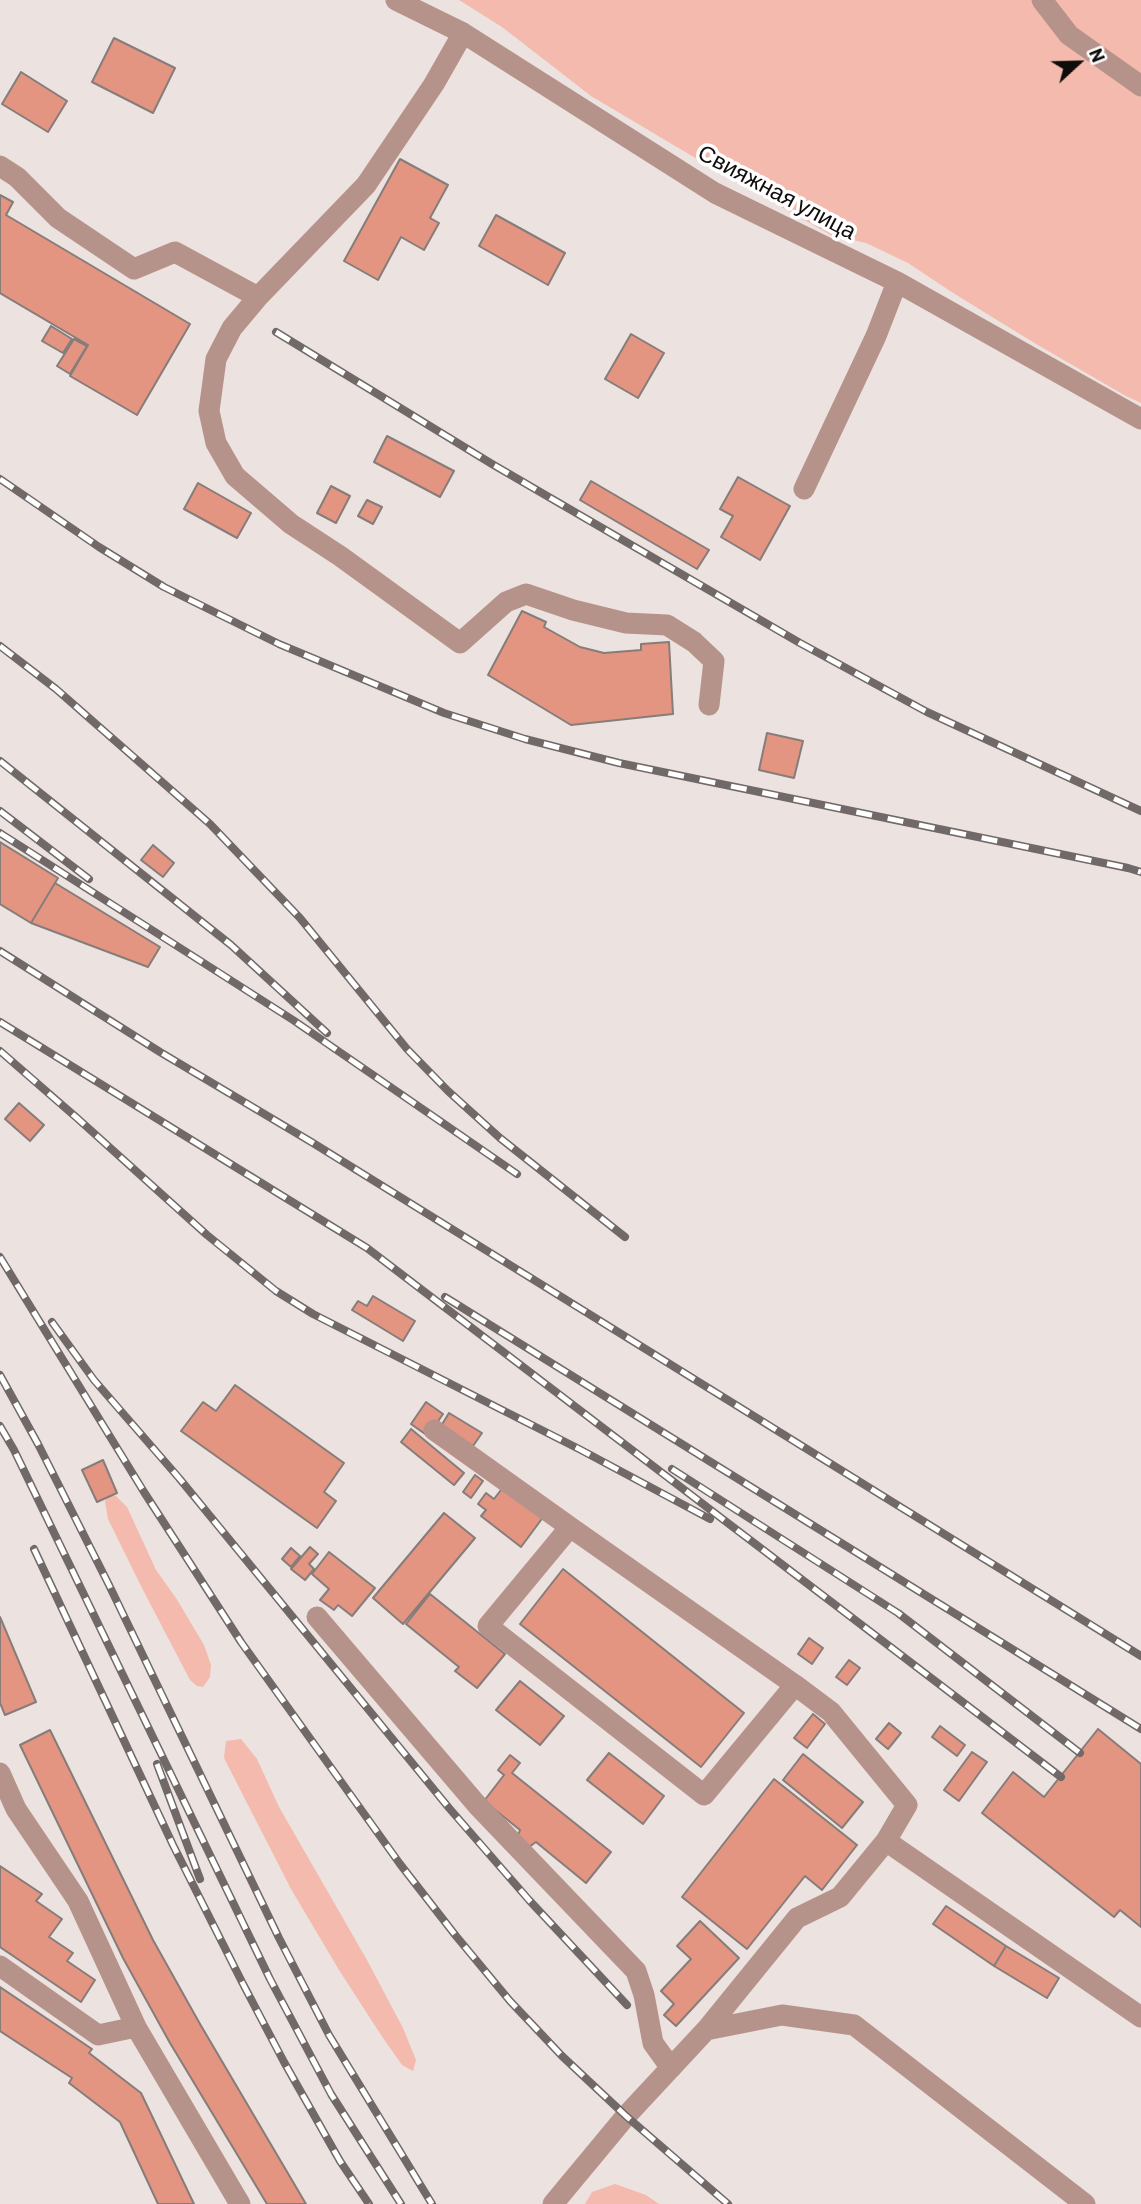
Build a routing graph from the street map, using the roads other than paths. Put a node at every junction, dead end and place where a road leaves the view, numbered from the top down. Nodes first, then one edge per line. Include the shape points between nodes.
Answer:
1 (396, 0) edge
2 (1042, 0) edge
3 (463, 33) junction
4 (1141, 86) edge
5 (0, 166) edge
6 (897, 282) junction
7 (258, 297) junction
8 (1141, 419) edge
9 (804, 489) dead end
10 (709, 705) dead end
11 (434, 1430) dead end
12 (570, 1527) junction
13 (317, 1616) dead end
14 (795, 1685) junction
15 (0, 1773) edge
16 (8, 1809) edge
17 (886, 1841) junction
18 (0, 1966) edge
19 (1141, 2017) edge
20 (136, 2027) junction
21 (706, 2030) junction
22 (671, 2068) junction
23 (240, 2204) edge
24 (553, 2204) edge
25 (1085, 2204) edge

1 - 3 street, Свияжная улица
2 - 4 street via 1069,35
3 - 6 street, Свияжная улица via 715,193
3 - 7 street via 366,185
5 - 7 street via 58,218 134,268 175,252
6 - 8 street, Свияжная улица
6 - 9 street
7 - 10 street via 232,328 216,359 209,411 216,443 235,476 291,524 460,643 506,602 526,594 626,623 667,625 695,642 714,661
11 - 12 street
12 - 14 street
12 - 14 street via 488,1626 704,1795
13 - 22 street via 478,1806 636,1971 653,2043
14 - 17 street via 831,1712 907,1805
15 - 16 street
16 - 20 street via 78,1901
17 - 19 street
17 - 21 street via 840,1897 797,1918
18 - 20 street via 98,2035
20 - 23 street
21 - 22 street
21 - 25 street via 782,2015 853,2025
22 - 24 street

